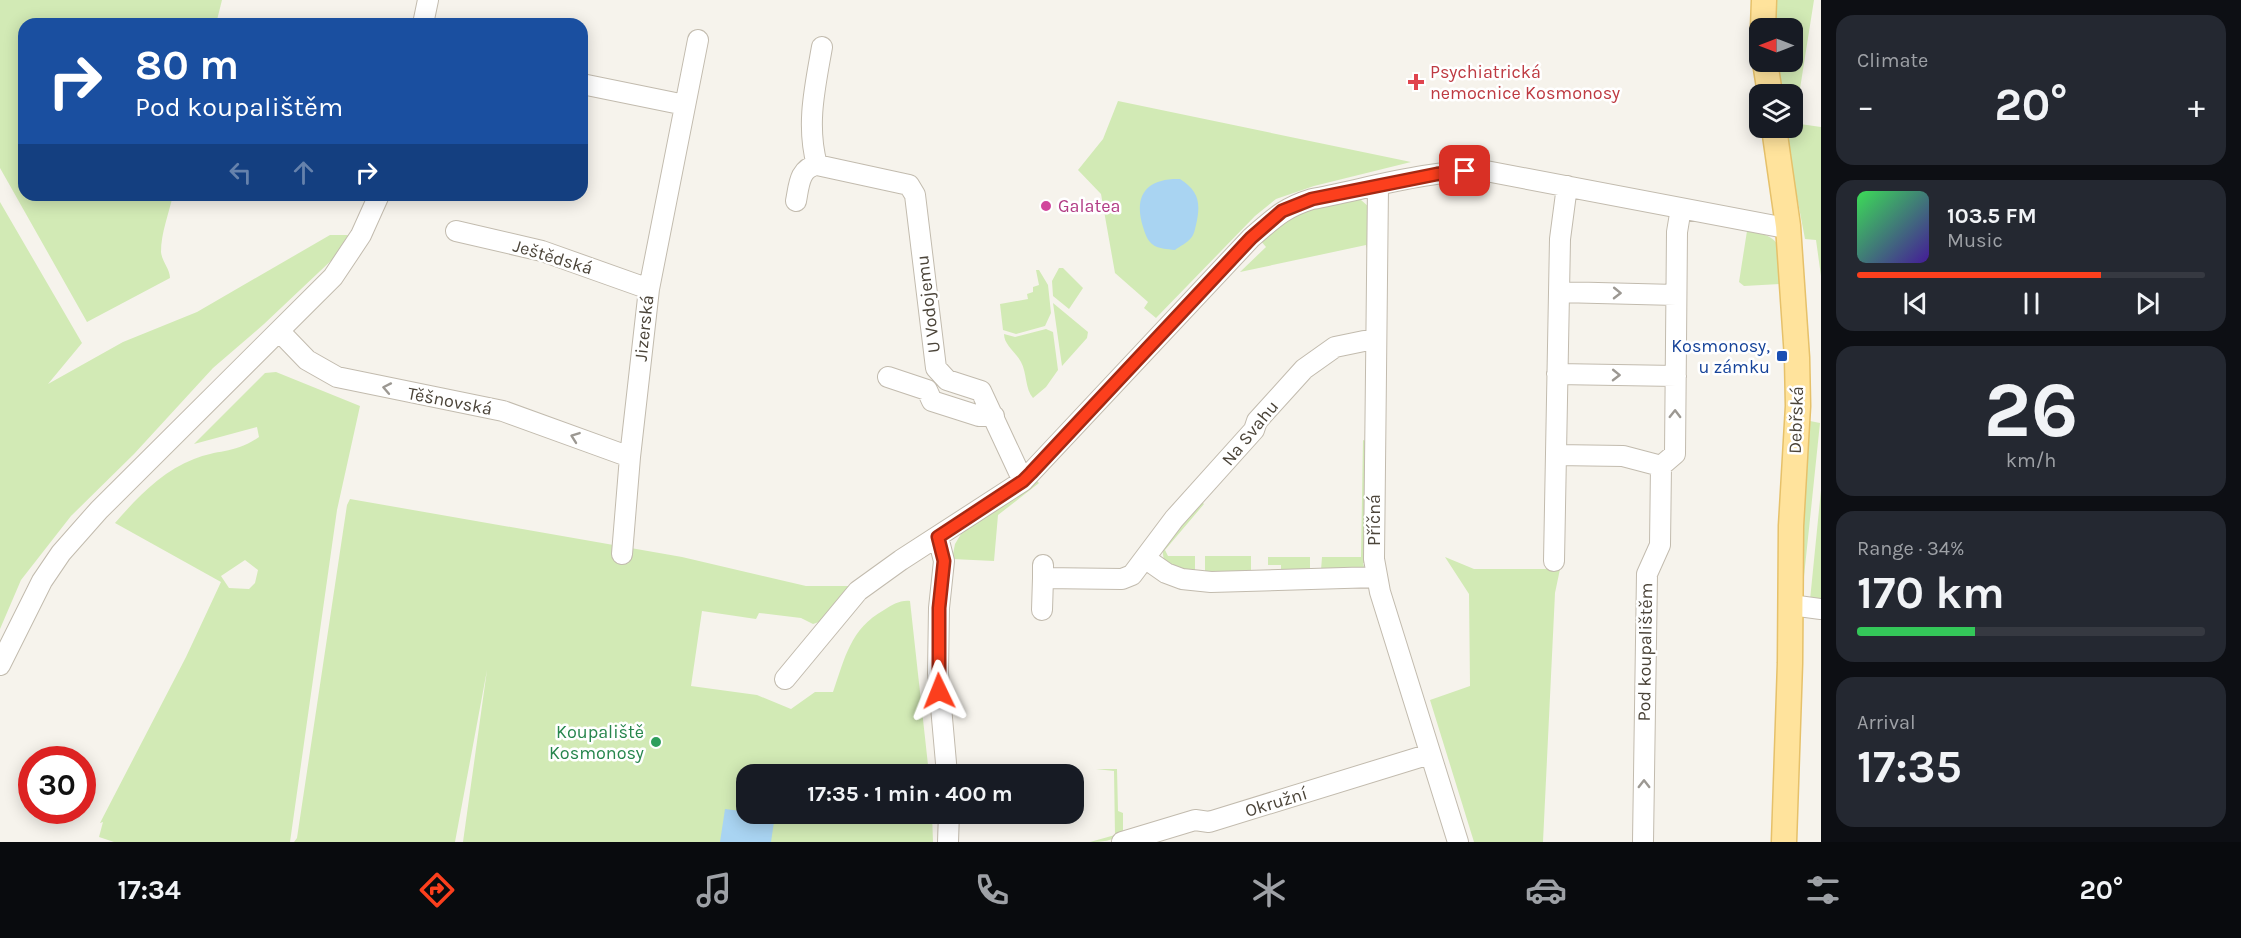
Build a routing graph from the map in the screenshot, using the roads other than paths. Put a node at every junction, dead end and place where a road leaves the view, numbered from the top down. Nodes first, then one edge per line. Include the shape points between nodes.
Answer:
1 (428, 0) edge
2 (1764, 0) edge
3 (424, 18) edge
4 (1763, 18) edge
5 (698, 40) dead end
6 (822, 47) dead end
7 (588, 85) edge
8 (685, 105) junction
9 (1775, 138) edge
10 (817, 165) junction
11 (1378, 186) junction
12 (1567, 186) junction
13 (376, 201) edge
14 (796, 201) dead end
15 (1681, 208) junction
16 (1788, 226) junction
17 (456, 231) dead end
18 (649, 290) junction
19 (1559, 292) junction
20 (1676, 295) junction
21 (279, 331) junction
22 (1376, 341) junction
23 (1557, 374) junction
24 (1676, 376) junction
25 (888, 377) dead end
26 (994, 416) junction
27 (1556, 455) junction
28 (630, 457) junction
29 (1661, 466) junction
30 (1023, 481) junction
31 (938, 537) junction
32 (622, 554) dead end
33 (1146, 559) junction
34 (901, 560) junction
35 (944, 561) junction
36 (1554, 561) dead end
37 (1377, 577) junction
38 (1791, 605) junction
39 (1821, 609) edge
40 (1042, 610) dead end
41 (0, 665) edge
42 (786, 679) dead end
43 (1430, 754) junction
44 (946, 764) edge
45 (949, 824) edge
46 (948, 842) edge
47 (1122, 842) edge
48 (1458, 842) edge
49 (1643, 842) edge
50 (1784, 842) edge

1 - 3 street
2 - 4 main road
5 - 8 street, Jizerská
6 - 10 street via 811,109 812,148
7 - 8 street
8 - 18 street, Jizerská
9 - 16 main road, Debřská
10 - 14 street via 802,174
10 - 26 street, U Vodojemu via 909,185 915,195 936,368 947,380 981,391
11 - 12 street via 1486,171
11 - 22 street, Příčná
11 - 30 street via 1312,199 1282,211 1251,238
12 - 15 street
12 - 19 street
13 - 21 street via 333,277
15 - 16 street
15 - 20 street
16 - 38 main road, Debřská via 1798,406
17 - 18 street, Ještědská via 542,251
18 - 28 street, Jizerská
19 -> 20 street
19 - 23 street
20 - 24 street
28 -> 21 street, Těšnovská via 503,411 337,377 308,360
21 - 41 street via 99,510 61,553
22 - 33 street, Na Svahu via 1335,347 1304,369 1174,519
22 - 37 street, Příčná via 1373,540
23 -> 24 street
23 - 27 street
29 -> 24 street via 1675,454
25 - 26 street via 927,390 932,401 979,416
26 - 30 street, U Vodojemu
27 - 29 street via 1623,456
27 - 36 street
28 - 32 street, Jizerská
49 -> 29 street, Pod koupalištěm via 1645,602 1647,574 1660,545
30 - 31 street
31 - 34 street
31 - 35 street
33 - 37 street via 1182,579 1211,582
33 - 40 street, Na Svahu via 1132,575 1122,579 1043,572
34 - 35 street
34 - 42 street via 858,591
35 - 44 street via 938,673
37 - 43 street, Příčná
38 - 39 street
38 - 50 main road, Debřská
43 - 47 street, Okružní via 1209,822 1195,820
43 - 48 street, Příčná
45 - 46 street

